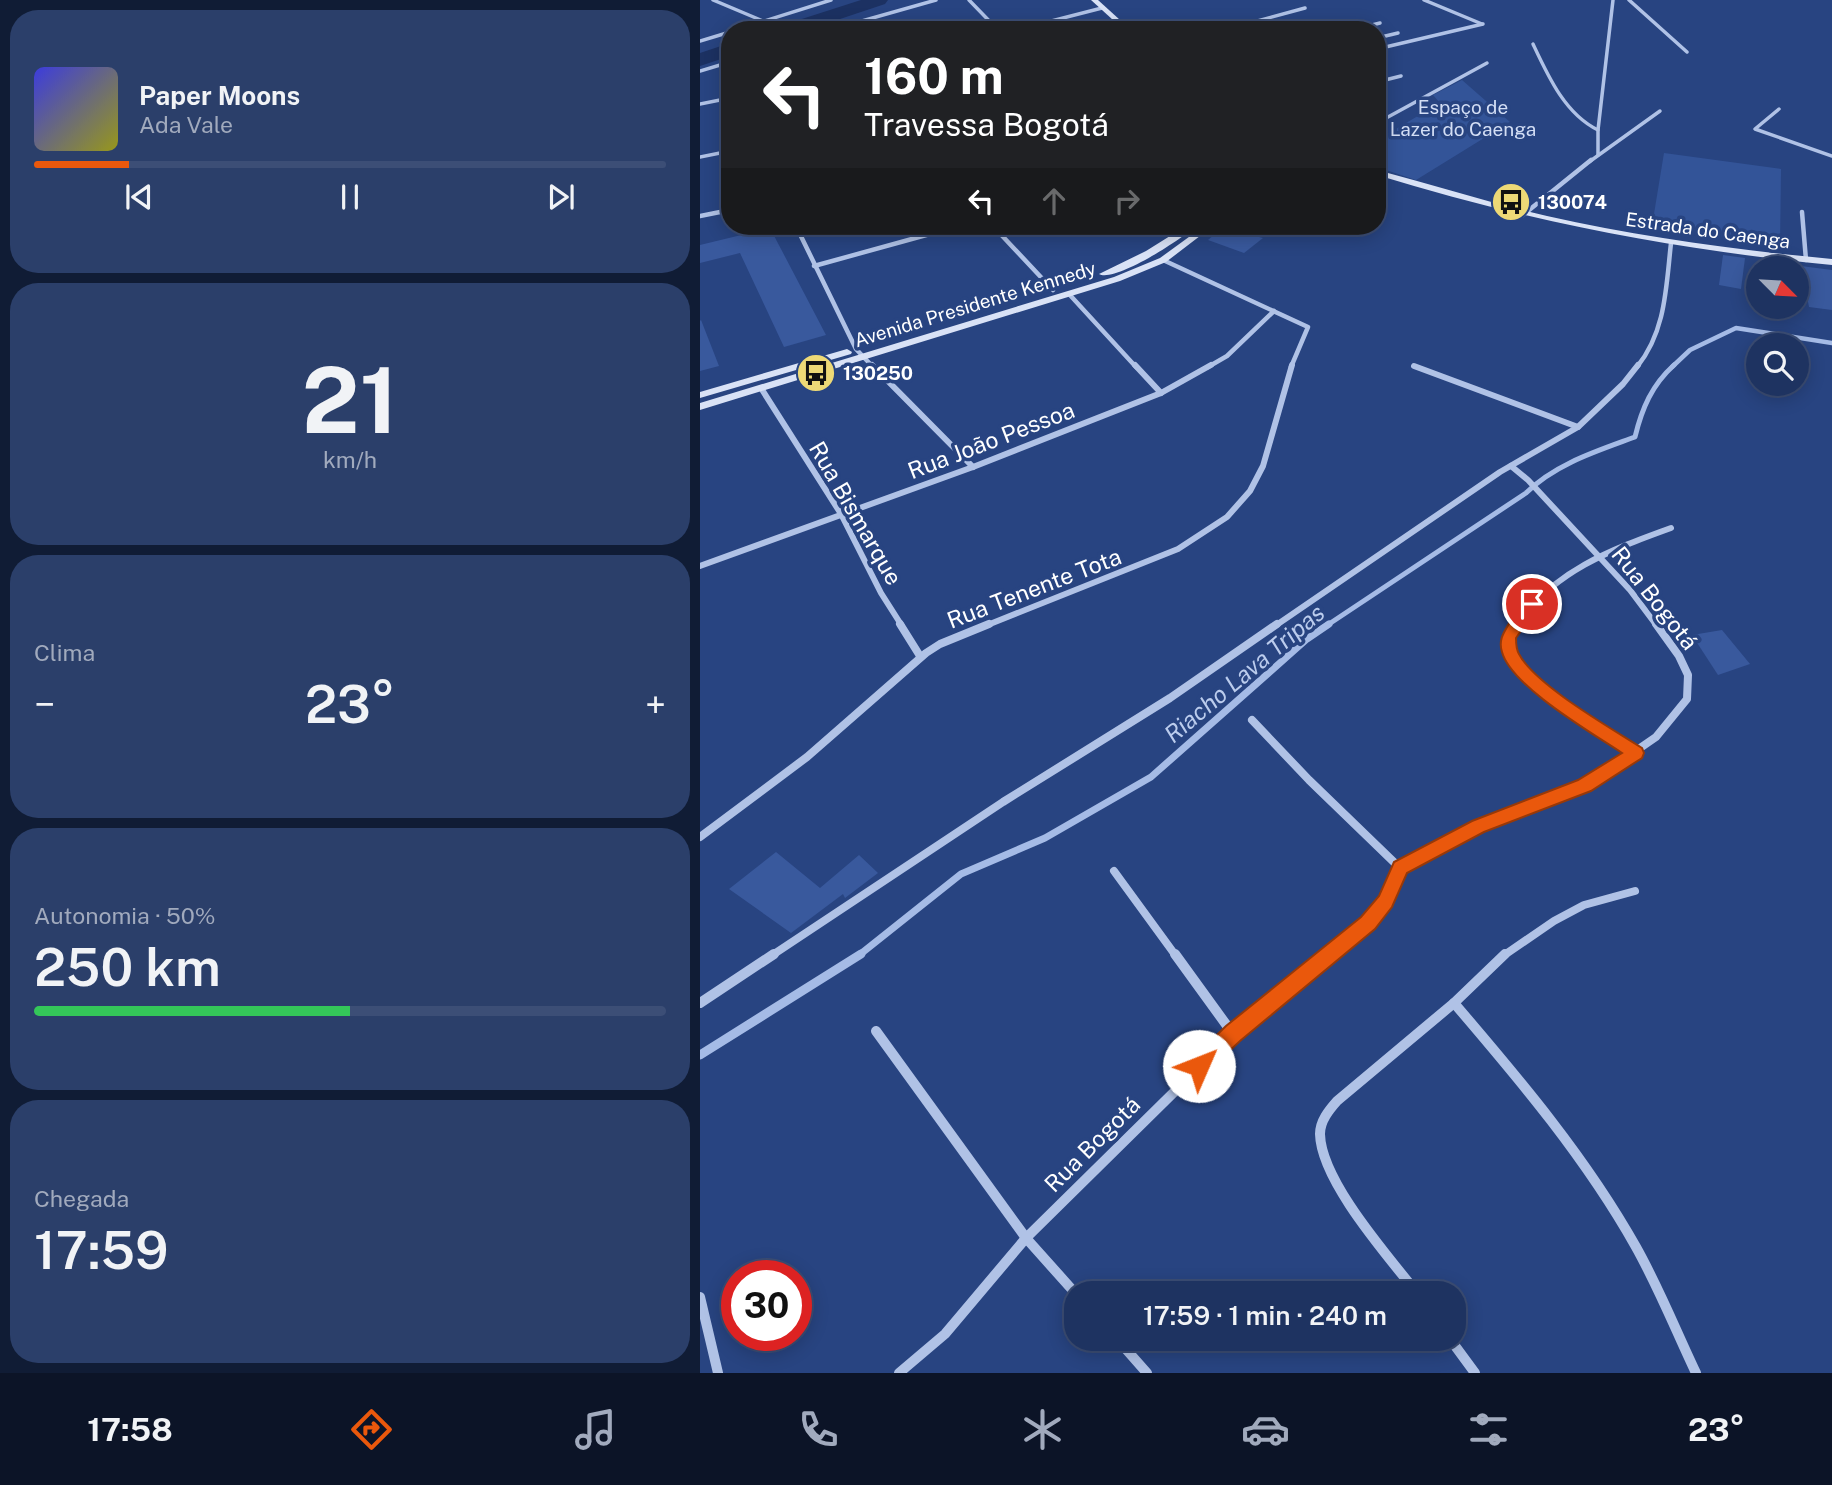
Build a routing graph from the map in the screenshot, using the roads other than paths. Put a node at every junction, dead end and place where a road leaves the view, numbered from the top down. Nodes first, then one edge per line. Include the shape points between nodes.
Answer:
1 (713, 0) edge
2 (831, 0) edge
3 (936, 0) edge
4 (969, 0) edge
5 (1424, 0) edge
6 (1613, 0) edge
7 (1629, 0) edge
8 (1101, 4) edge
9 (1305, 8) dead end
10 (764, 21) joint
11 (862, 21) edge
12 (989, 21) edge
13 (1045, 21) edge
14 (1119, 21) edge
15 (1257, 21) edge
16 (1398, 33) dead end
17 (721, 35) edge
18 (1386, 36) edge
19 (700, 41) edge
20 (1532, 44) dead end
21 (1386, 47) edge
22 (1687, 52) dead end
23 (1487, 63) dead end
24 (721, 65) edge
25 (700, 71) edge
26 (1401, 76) dead end
27 (1386, 80) edge
28 (721, 100) edge
29 (700, 104) edge
30 (1779, 109) dead end
31 (1660, 111) dead end
32 (1386, 118) edge
33 (1598, 130) junction
34 (721, 153) edge
35 (1598, 155) junction
36 (1832, 156) edge
37 (700, 157) edge
38 (1386, 175) edge
39 (721, 211) edge
40 (1802, 212) dead end
41 (1523, 215) junction
42 (700, 216) edge
43 (800, 235) edge
44 (926, 235) edge
45 (1001, 235) edge
46 (1179, 235) edge
47 (1197, 235) edge
48 (1671, 243) junction
49 (1774, 256) edge
50 (1806, 256) edge
51 (1163, 260) junction
52 (1810, 260) edge
53 (1832, 262) edge
54 (814, 266) junction
55 (1053, 290) junction
56 (1069, 294) junction
57 (1274, 311) junction
58 (861, 352) junction
59 (1414, 366) dead end
60 (761, 388) junction
61 (1161, 393) junction
62 (700, 396) edge
63 (700, 407) edge
64 (1578, 426) junction
65 (1511, 466) junction
66 (973, 467) junction
67 (841, 514) junction
68 (1671, 528) dead end
69 (1598, 555) junction
70 (700, 566) edge
71 (920, 656) junction
72 (1252, 720) dead end
73 (1636, 753) junction
74 (700, 837) edge
75 (1400, 868) junction
76 (1114, 871) dead end
77 (1635, 891) dead end
78 (700, 1003) edge
79 (1454, 1003) junction
80 (876, 1031) dead end
81 (1233, 1034) junction
82 (1026, 1238) junction
83 (1064, 1281) edge
84 (1407, 1281) edge
85 (700, 1297) edge
86 (1127, 1351) edge
87 (1459, 1351) edge
88 (718, 1373) edge
89 (899, 1373) edge
90 (1147, 1373) edge
91 (1475, 1373) edge
92 (1696, 1373) edge

1 - 10 street
2 - 10 street
3 - 11 street
4 - 12 street
5 - 21 street via 1483,24
6 - 33 street
7 - 22 street
8 - 13 street
8 - 14 main road
9 - 15 street
16 - 18 street
17 - 19 street
20 - 33 street via 1583,124
23 - 32 street
24 - 25 street
26 - 27 street
28 - 29 street
30 - 36 street via 1755,129
31 - 35 street
33 - 35 street
34 - 37 street
35 - 41 street
38 - 41 main road, Estrada do Caenga
39 - 42 street
40 - 50 street
41 - 48 main road, Estrada do Caenga
43 - 54 street
44 - 54 street
45 - 55 street
46 - 55 main road, Avenida Presidente Kennedy via 1131,264
47 - 51 main road, Avenida Presidente Kennedy
48 - 49 main road, Estrada do Caenga
48 - 64 street via 1662,320 1648,353
51 - 56 main road, Avenida Presidente Kennedy
51 - 57 street
52 - 53 main road, Estrada do Caenga
54 - 58 street
55 - 58 main road, Avenida Presidente Kennedy
56 - 58 main road, Avenida Presidente Kennedy
56 - 61 street
57 - 61 street, Rua João Pessoa via 1227,356
57 - 71 street, Rua Tenente Tota via 1308,327 1285,383 1258,476 1232,513 1146,564 957,635
58 - 60 main road, Avenida Presidente Kennedy
58 - 62 main road, Avenida Presidente Kennedy
58 - 66 street
59 - 64 street
60 - 63 main road, Avenida Presidente Kennedy
60 - 67 street, Rua Bismarque
61 - 66 street, Rua João Pessoa
64 - 65 street
65 - 69 street, Rua Bogotá
65 - 78 street via 1170,698 1003,802
66 - 67 street, Rua João Pessoa
67 - 70 street, Rua João Pessoa
67 - 71 street, Rua Bismarque
68 - 69 street
69 - 73 street, Rua Bogotá via 1630,590 1688,675 1687,699 1656,737
69 - 73 street via 1532,604 1508,638 1510,653 1520,669 1558,702
71 - 74 street, Rua Tenente Tota via 802,761
72 - 75 street
73 - 75 street, Rua Bogotá via 1584,786 1478,827
75 - 81 street, Rua Bogotá via 1386,901 1368,923
76 - 81 street
77 - 79 street via 1584,905 1554,921 1496,961
79 - 84 street via 1337,1101 1326,1113 1320,1132 1321,1151 1341,1189
79 - 92 street via 1525,1085 1601,1190 1637,1249
80 - 82 street
81 - 82 street, Rua Bogotá
82 - 83 street
82 - 89 street, Rua Bogotá via 945,1334
85 - 88 street
86 - 90 street
87 - 91 street

